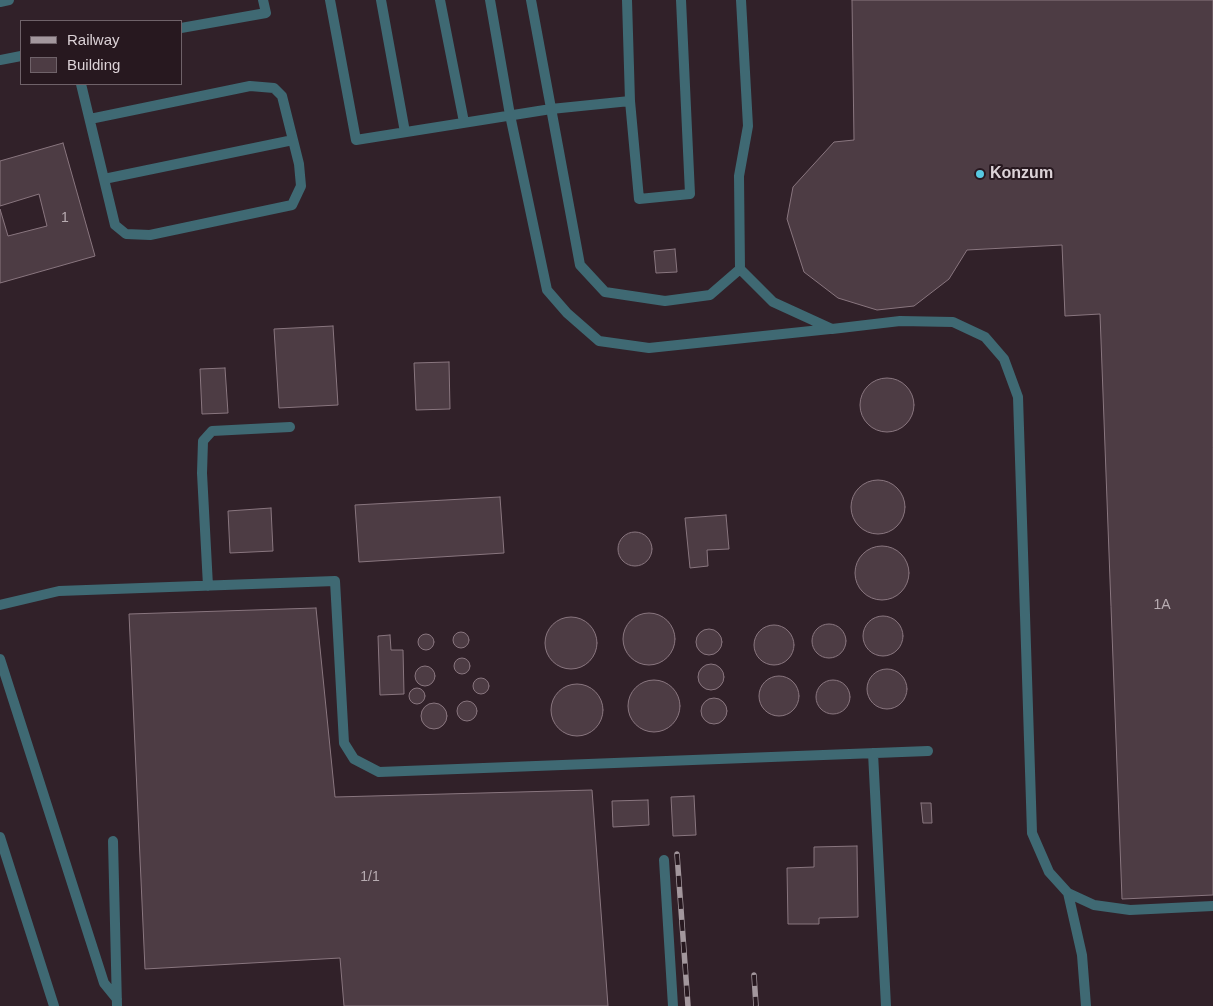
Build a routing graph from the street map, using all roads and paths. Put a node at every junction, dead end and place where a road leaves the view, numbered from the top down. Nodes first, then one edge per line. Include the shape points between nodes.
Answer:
1 (8, 0) edge
2 (263, 0) edge
3 (330, 0) edge
4 (381, 0) edge
5 (440, 0) edge
6 (490, 0) edge
7 (531, 0) edge
8 (627, 0) edge
9 (681, 0) edge
10 (741, 0) edge
11 (0, 2) edge
12 (182, 28) edge
13 (20, 56) edge
14 (0, 60) edge
15 (82, 85) edge
16 (630, 101) junction
17 (551, 109) junction
18 (510, 115) junction
19 (90, 119) junction
20 (464, 122) junction
21 (405, 132) junction
22 (293, 140) junction
23 (104, 179) junction
24 (740, 269) junction
25 (832, 329) junction
26 (290, 427) dead end
27 (208, 586) junction
28 (0, 605) edge
29 (0, 660) edge
30 (928, 751) dead end
31 (873, 753) junction
32 (0, 837) edge
33 (113, 841) dead end
34 (664, 860) dead end
35 (1068, 893) junction
36 (1213, 906) edge
37 (117, 1002) edge
38 (54, 1006) edge
39 (673, 1006) edge
40 (886, 1006) edge
41 (1086, 1006) edge

1 - 11 lane
2 - 12 lane via 266,13
3 - 21 lane via 356,140
4 - 21 lane
5 - 20 lane
6 - 18 lane
7 - 17 lane
8 - 16 lane
9 - 16 lane via 690,194 640,199
10 - 24 lane via 748,126 739,176
13 - 14 lane
15 - 19 lane
16 - 17 lane
17 - 18 lane
17 - 24 lane via 580,265 605,292 665,301 710,295
18 - 20 lane
18 - 25 lane via 547,290 599,341 649,348
19 - 22 lane via 250,86 274,88 282,96
19 - 23 lane
20 - 21 lane
22 - 23 lane
22 - 23 lane via 301,186 292,205 150,234 126,234 115,225
24 - 25 lane via 773,302
25 - 35 lane via 900,321 953,322 985,337 1004,359 1018,397 1032,833 1049,872
26 - 27 lane via 212,431 203,441
27 - 28 lane via 59,591
27 - 31 lane via 335,581 344,743 354,759 379,772
29 - 37 lane via 104,983
30 - 31 lane
31 - 40 lane
32 - 38 lane
33 - 37 lane
34 - 39 lane
35 - 36 lane via 1094,905 1130,910
35 - 41 lane via 1082,955

